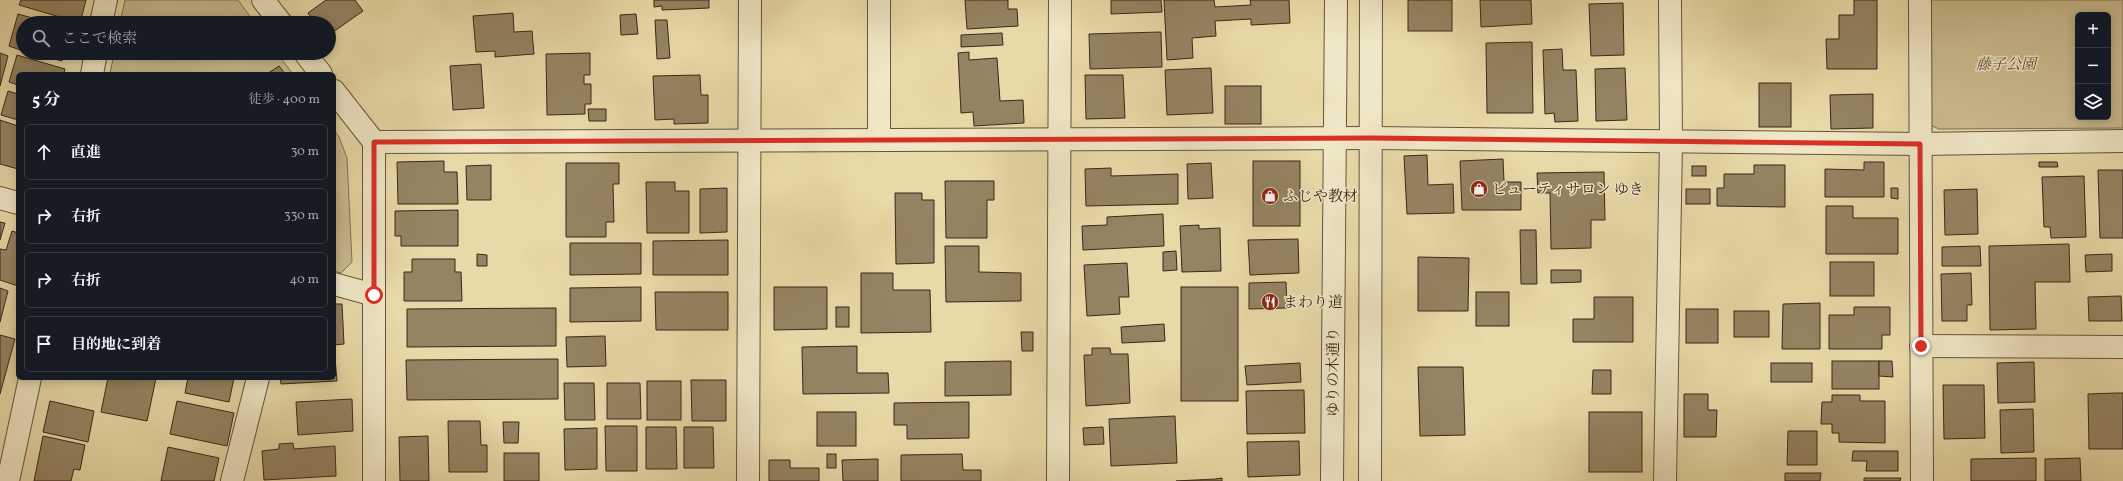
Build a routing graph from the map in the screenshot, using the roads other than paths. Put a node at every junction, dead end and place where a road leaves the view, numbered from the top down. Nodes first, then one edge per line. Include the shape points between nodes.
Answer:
1 (106, 0) edge
2 (263, 0) edge
3 (750, 0) edge
4 (879, 0) edge
5 (1060, 0) edge
6 (1336, 0) edge
7 (1371, 0) edge
8 (1670, 0) edge
9 (1920, 0) edge
10 (103, 16) edge
11 (276, 16) edge
12 (95, 60) edge
13 (310, 60) edge
14 (92, 72) edge
15 (319, 72) edge
16 (336, 94) edge
17 (1060, 138) junction
18 (1372, 138) junction
19 (879, 139) junction
20 (750, 140) junction
21 (1335, 140) junction
22 (2123, 140) edge
23 (374, 142) junction
24 (1671, 142) junction
25 (1920, 144) junction
26 (0, 198) edge
27 (16, 202) edge
28 (336, 285) edge
29 (374, 295) junction
30 (1921, 346) junction
31 (2123, 347) edge
32 (30, 380) edge
33 (257, 380) edge
34 (8, 481) edge
35 (232, 481) edge
36 (374, 481) edge
37 (748, 481) edge
38 (1058, 481) edge
39 (1332, 481) edge
40 (1370, 481) edge
41 (1665, 481) edge
42 (1922, 481) edge

1 - 10 street
2 - 11 street
3 - 20 street
4 - 19 street
5 - 17 street
6 - 21 street, ゆりの木通り
7 - 18 street
8 - 24 street
9 - 25 street
12 - 14 street
13 - 15 street
16 - 23 street
17 - 19 street
17 - 21 street
17 - 38 street
18 - 21 street
18 - 24 street
18 - 40 street
19 - 20 street
20 - 23 street
20 - 37 street
21 - 39 street, ゆりの木通り
22 - 25 street
23 - 29 street
24 - 25 street
24 - 41 street
25 - 30 street
26 - 27 street
28 - 29 street
29 - 36 street
30 - 31 street
30 - 42 street
32 - 34 street
33 - 35 street

